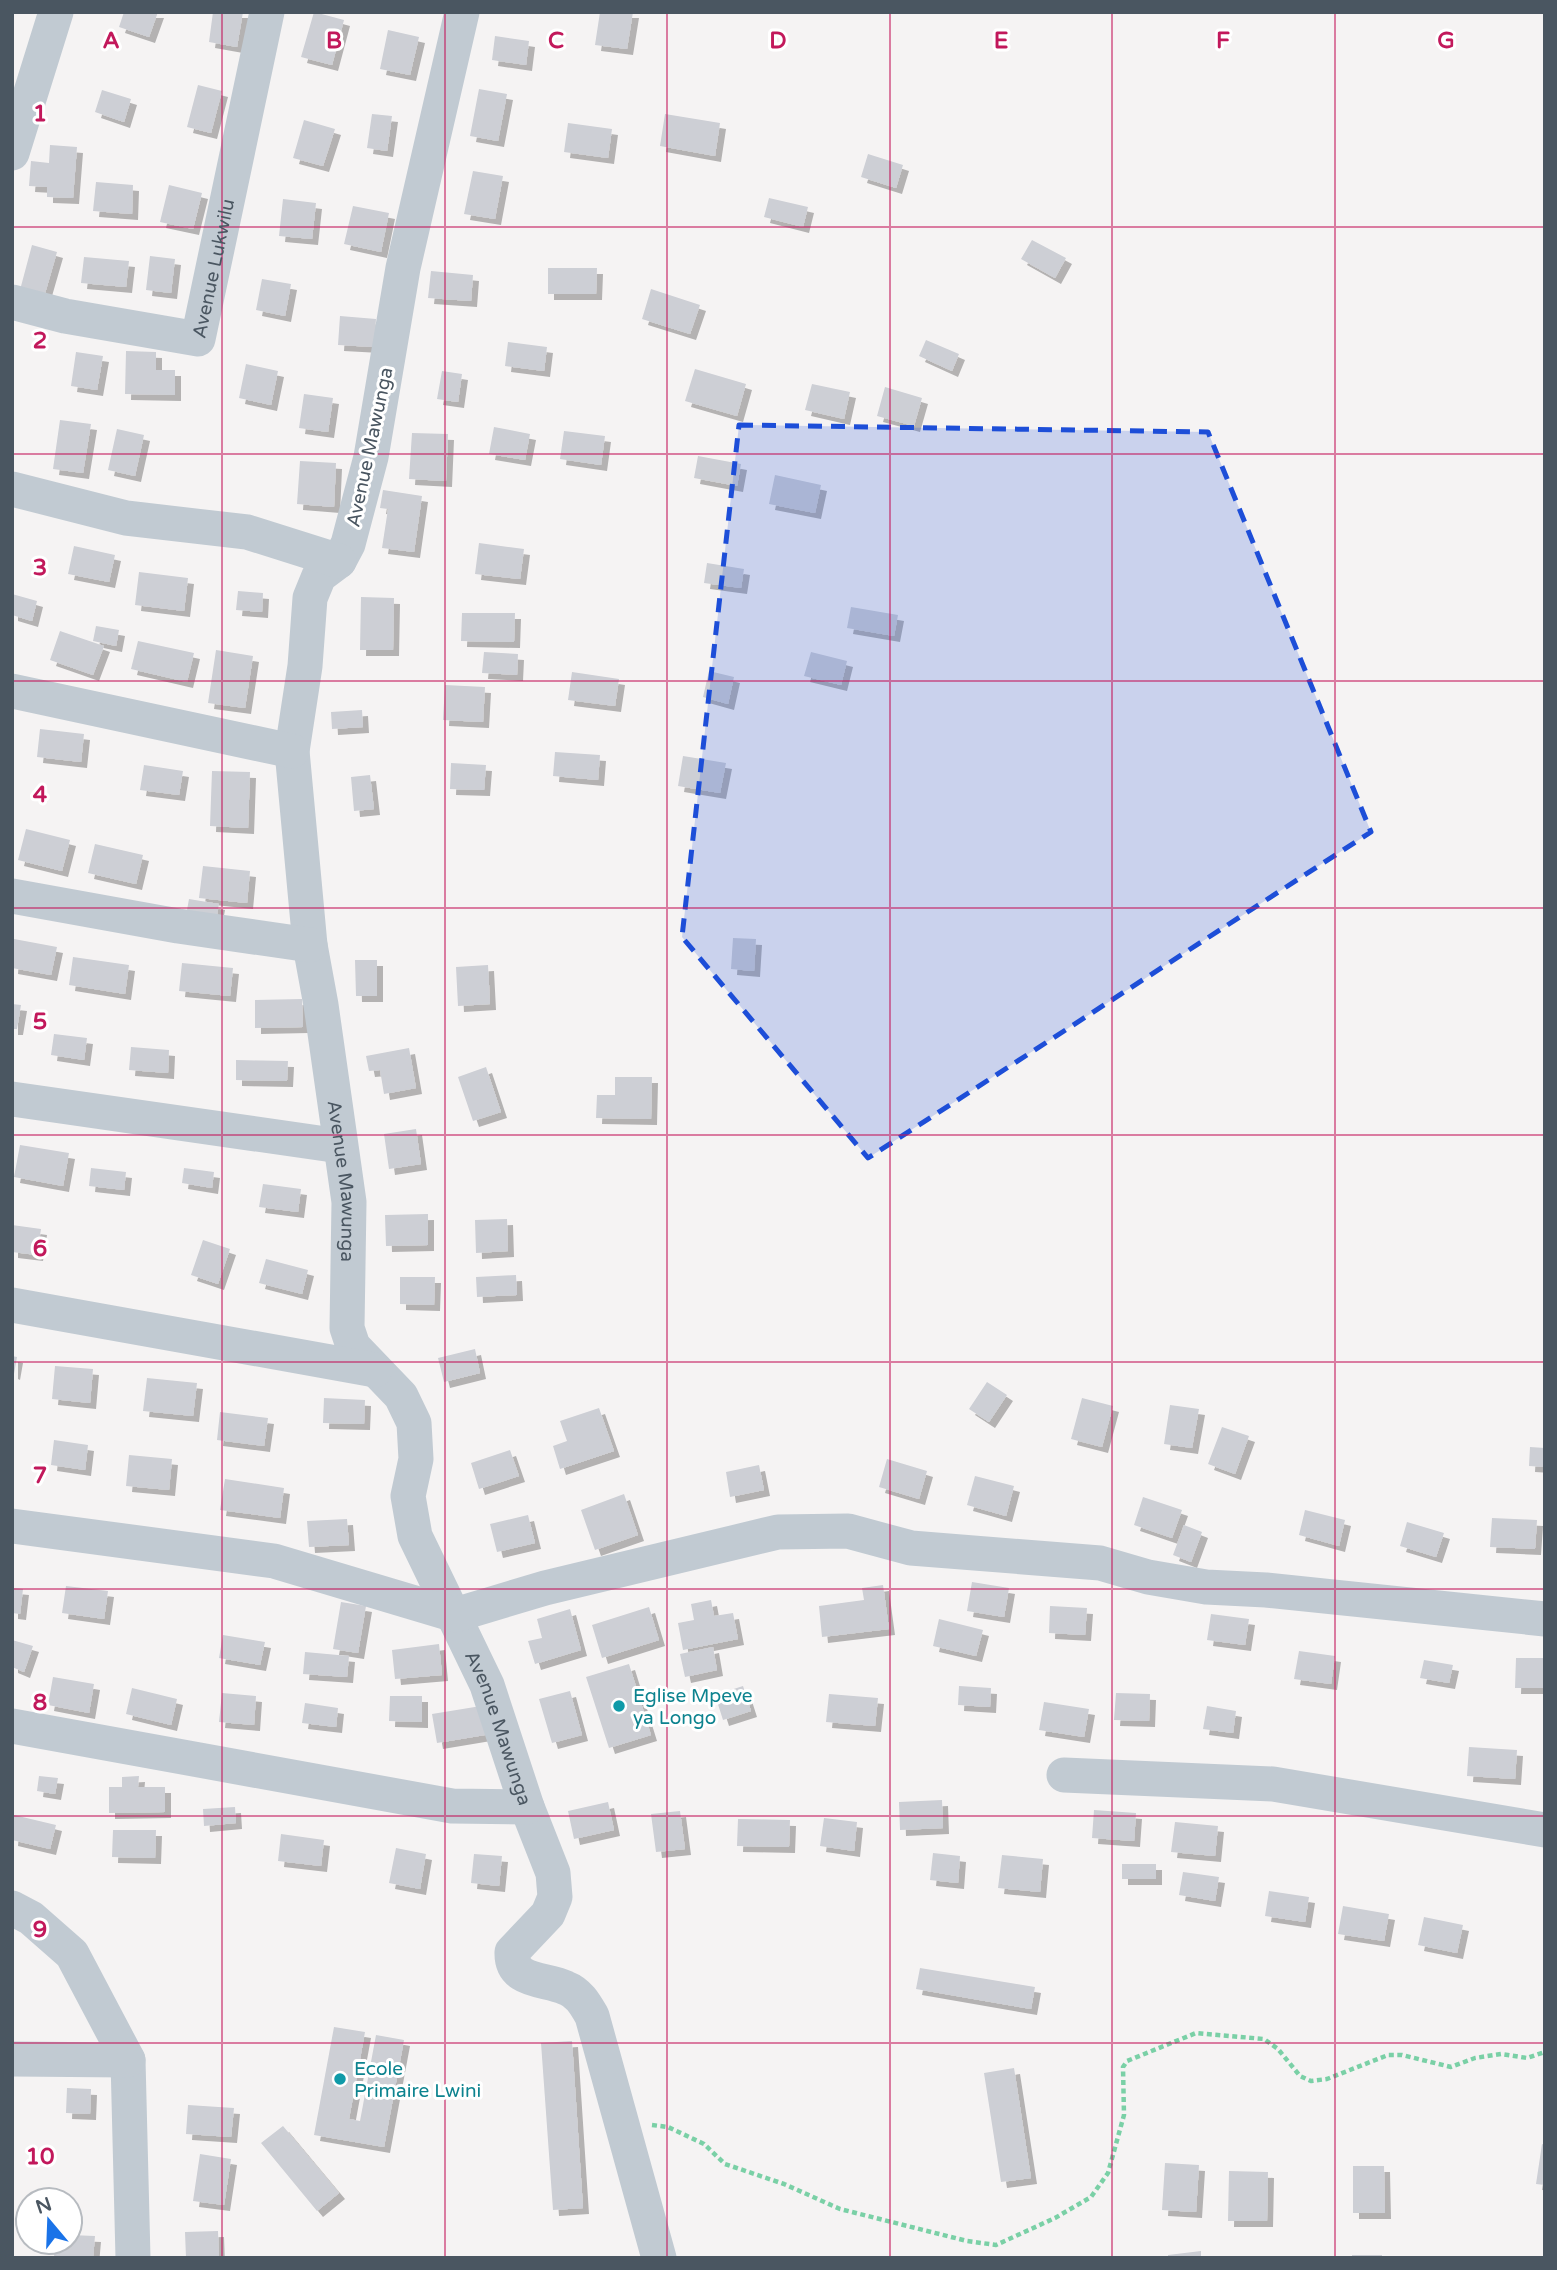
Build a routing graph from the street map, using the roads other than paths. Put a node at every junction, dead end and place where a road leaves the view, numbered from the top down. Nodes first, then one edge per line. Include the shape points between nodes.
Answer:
1 (56, 12) edge
2 (267, 12) edge
3 (462, 12) edge
4 (12, 153) edge
5 (12, 302) edge
6 (12, 489) edge
7 (339, 561) junction
8 (12, 691) edge
9 (292, 751) junction
10 (12, 896) edge
11 (310, 945) junction
12 (12, 1099) edge
13 (340, 1146) junction
14 (12, 1305) edge
15 (375, 1370) junction
16 (12, 1525) edge
17 (454, 1615) junction
18 (1545, 1619) edge
19 (12, 1726) edge
20 (1064, 1775) dead end
21 (527, 1807) junction
22 (1545, 1830) edge
23 (12, 1908) edge
24 (12, 2059) edge
25 (128, 2060) junction
26 (133, 2258) edge
27 (659, 2258) edge

1 - 4 street
2 - 5 street, Avenue Lukwilu via 198,339
3 - 7 street, Avenue Mawunga via 403,268 371,457 348,544
6 - 7 street via 126,518 247,532
7 - 9 street, Avenue Mawunga via 319,576 310,598
8 - 9 street
9 - 11 street, Avenue Mawunga
10 - 11 street
11 - 13 street, Avenue Mawunga
12 - 13 street
13 - 15 street, Avenue Mawunga via 349,1202 347,1328 354,1346
14 - 15 street
15 - 17 street, Avenue Mawunga via 401,1396 414,1423 416,1459 408,1496 415,1536
16 - 17 street via 274,1561
17 - 18 street via 545,1588 778,1532 848,1531 911,1548 1100,1563 1206,1587
17 - 21 street, Avenue Mawunga via 487,1685
19 - 21 street via 452,1806
20 - 22 street via 1273,1784
21 - 27 street, Avenue Mawunga via 553,1873 555,1897 548,1914 512,1952 512,1962 515,1970 528,1977 567,1988 582,1999 592,2016
23 - 25 street via 31,1918 72,1954
24 - 25 street
25 - 26 street

